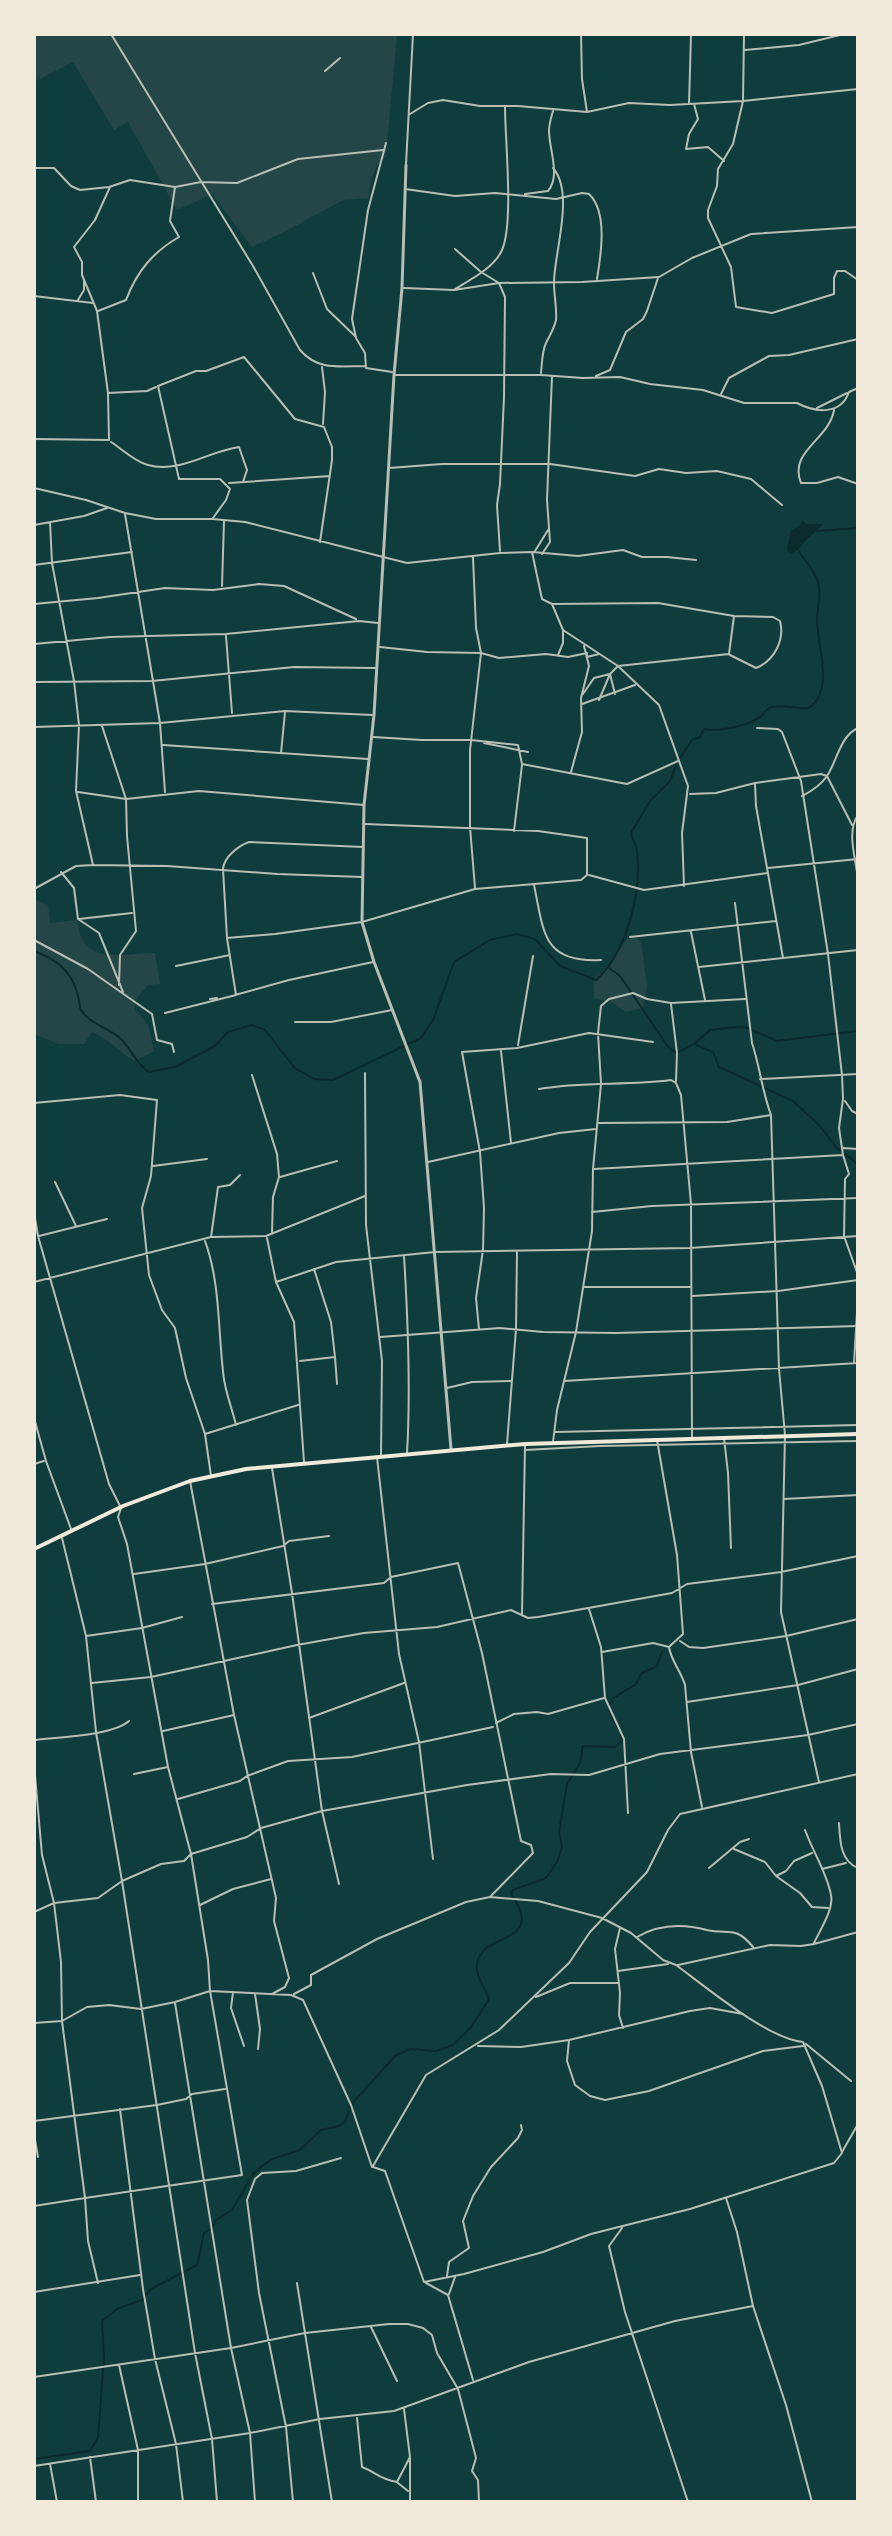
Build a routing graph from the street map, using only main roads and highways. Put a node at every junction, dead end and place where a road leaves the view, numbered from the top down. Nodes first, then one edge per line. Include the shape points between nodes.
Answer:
1 (856, 1434) edge
2 (34, 1549) edge

1 - 2 main road via 507,1445 272,1467 190,1481

